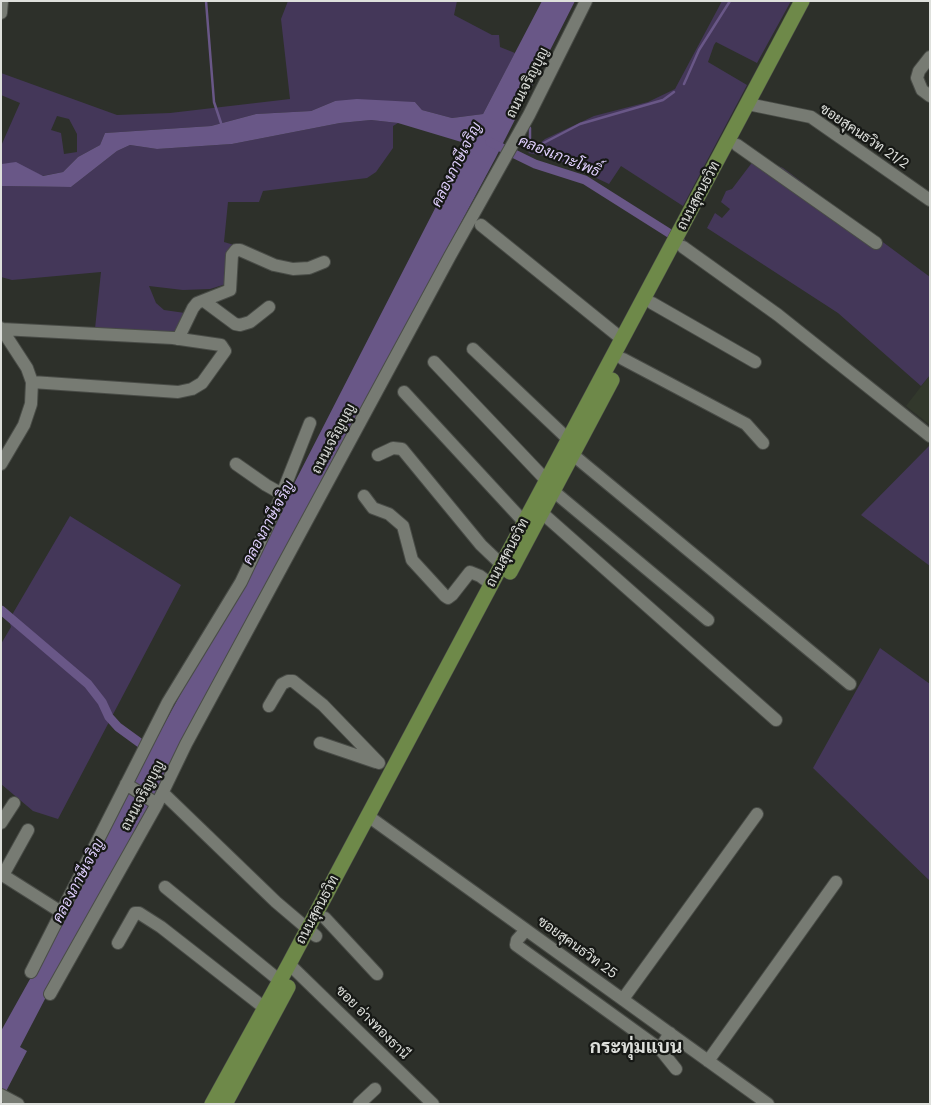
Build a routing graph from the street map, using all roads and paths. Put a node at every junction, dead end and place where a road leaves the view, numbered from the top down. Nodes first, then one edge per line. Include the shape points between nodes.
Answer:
1 (2, 1) edge
2 (586, 1) edge
3 (802, 1) edge
4 (813, 1) edge
5 (1, 13) edge
6 (930, 57) edge
7 (930, 96) edge
8 (753, 105) junction
9 (737, 145) junction
10 (930, 200) edge
11 (481, 225) dead end
12 (876, 243) dead end
13 (683, 247) junction
14 (324, 262) dead end
15 (204, 301) junction
16 (652, 303) junction
17 (269, 307) dead end
18 (2, 328) edge
19 (178, 339) junction
20 (622, 339) junction
21 (473, 349) dead end
22 (623, 359) junction
23 (434, 362) dead end
24 (755, 362) dead end
25 (32, 382) junction
26 (404, 392) dead end
27 (310, 423) dead end
28 (930, 436) edge
29 (568, 439) junction
30 (763, 443) dead end
31 (572, 454) junction
32 (378, 455) dead end
33 (1, 464) edge
34 (236, 464) dead end
35 (548, 485) junction
36 (282, 494) junction
37 (364, 496) dead end
38 (541, 512) junction
39 (525, 523) junction
40 (502, 565) junction
41 (492, 585) junction
42 (708, 620) dead end
43 (850, 684) dead end
44 (269, 706) dead end
45 (776, 720) dead end
46 (320, 743) dead end
47 (386, 767) junction
48 (128, 785) junction
49 (158, 800) junction
50 (14, 803) dead end
51 (757, 814) dead end
52 (372, 819) junction
53 (1, 823) edge
54 (28, 830) dead end
55 (2, 874) edge
56 (836, 882) dead end
57 (166, 888) dead end
58 (61, 912) junction
59 (325, 918) junction
60 (526, 930) junction
61 (312, 932) junction
62 (118, 943) dead end
63 (293, 967) junction
64 (31, 972) dead end
65 (377, 974) dead end
66 (280, 981) junction
67 (50, 994) dead end
68 (623, 999) junction
69 (269, 1011) junction
70 (670, 1033) junction
71 (660, 1049) junction
72 (708, 1061) junction
73 (676, 1069) dead end
74 (375, 1089) dead end
75 (212, 1104) edge
76 (225, 1104) edge
77 (359, 1104) edge
78 (433, 1104) edge
79 (768, 1104) edge

1 - 5 street
2 - 49 street, ถนนเจริญบุญ via 529,115
3 - 8 main road, ถนนสุคนธวิท
4 - 8 main road, ถนนสุคนธวิท
6 - 7 street via 917,78 922,90
8 - 9 main road, ถนนสุคนธวิท
8 - 10 street, ซอยสุคนธวิท 21/2 via 811,117
8 - 20 main road, ถนนสุคนธวิท
9 - 12 street
9 - 13 main road, ถนนสุคนธวิท
11 - 20 street
13 - 16 main road, ถนนสุคนธวิท
13 - 28 street via 778,315
14 - 15 street via 309,268 293,269 236,250 232,256 230,290
15 - 17 street via 240,325 250,322
15 - 19 street via 193,308
16 - 22 main road, ถนนสุคนธวิท
16 - 24 street
18 - 19 street
18 - 25 street
19 - 25 street via 221,345 225,351 202,383 187,391
20 - 29 main road, ถนนสุคนธวิท
21 - 29 street
22 - 30 street via 746,424
22 - 31 main road, ถนนสุคนธวิท
23 - 35 street
25 - 33 street via 31,404 24,425
26 - 39 street
27 - 36 street
29 - 35 main road, ถนนสุคนธวิท
31 - 35 main road, ถนนสุคนธวิท
31 - 43 street
32 - 40 street via 393,448 402,449 475,538
34 - 36 street
35 - 38 main road, ถนนสุคนธวิท
35 - 39 main road, ถนนสุคนธวิท
35 - 42 street
36 - 48 street via 241,582 180,680
37 - 41 street via 373,508 389,514 403,526 412,560 445,596 452,595 470,572
38 - 45 street
38 - 52 main road, ถนนสุคนธวิท
39 - 40 main road, ถนนสุคนธวิท
40 - 41 main road, ถนนสุคนธวิท
41 - 47 main road, ถนนสุคนธวิท
44 - 47 street via 282,684 293,681 323,705
46 - 47 street
47 - 52 main road, ถนนสุคนธวิท
48 - 49 street
48 - 58 street
49 - 61 street
49 - 67 street, ถนนเจริญบุญ
50 - 53 street
51 - 68 street
52 - 59 main road, ถนนสุคนธวิท
52 - 60 street, ซอยสุคนธวิท 25
52 - 61 main road, ถนนสุคนธวิท
54 - 55 street
55 - 58 street
56 - 72 street
57 - 66 street
58 - 64 street
59 - 61 main road, ถนนสุคนธวิท
59 - 65 street
60 - 68 street, ซอยสุคนธวิท 25
60 - 71 street via 516,945
61 - 63 main road, ถนนสุคนธวิท
62 - 69 street via 135,913 140,913
63 - 66 main road, ถนนสุคนธวิท
63 - 69 main road, ถนนสุคนธวิท
63 - 78 street, ซอย อ่างทองธานี
66 - 69 main road, ถนนสุคนธวิท
68 - 70 street, ซอยสุคนธวิท 25
69 - 75 main road, ถนนสุคนธวิท
69 - 76 main road, ถนนสุคนธวิท
70 - 71 street
70 - 72 street, ซอยสุคนธวิท 25
71 - 73 street
72 - 79 street, ซอยสุคนธวิท 25
74 - 77 street

